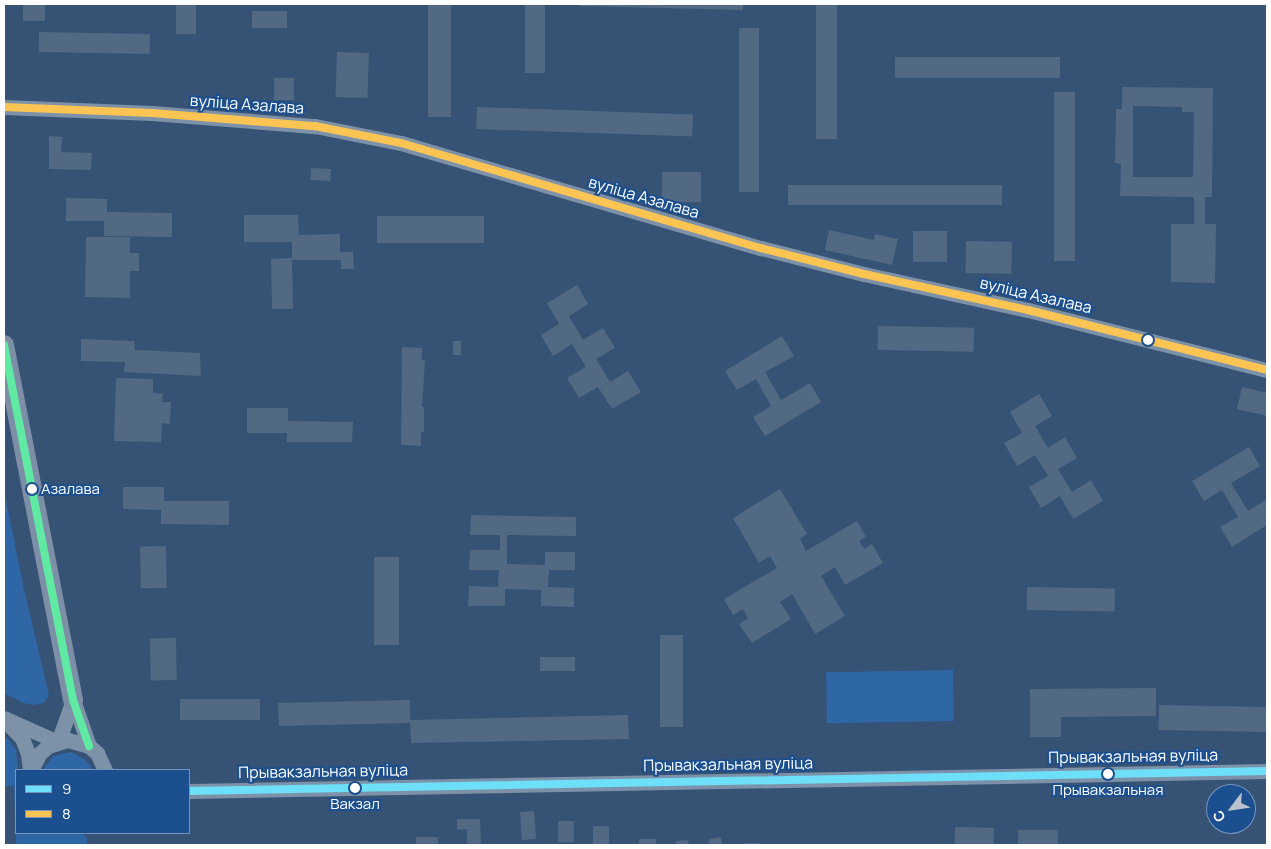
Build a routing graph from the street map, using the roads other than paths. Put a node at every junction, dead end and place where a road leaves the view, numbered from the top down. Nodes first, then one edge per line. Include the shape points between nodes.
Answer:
1 (4, 107) edge
2 (4, 345) edge
3 (1267, 370) edge
4 (73, 700) junction
5 (4, 719) edge
6 (58, 742) junction
7 (89, 746) junction
8 (31, 769) edge
9 (32, 769) edge
10 (105, 769) edge
11 (1267, 772) edge
12 (190, 791) edge

1 - 3 street, вуліца Азалава via 152,113 315,126 401,143 770,250
2 - 4 main road
4 - 6 street
4 - 7 street
5 - 6 street
5 - 8 street via 22,738
6 - 7 street via 79,742
6 - 9 street via 40,753
7 - 10 street via 97,753
11 - 12 street, Прывакзальная вуліца

